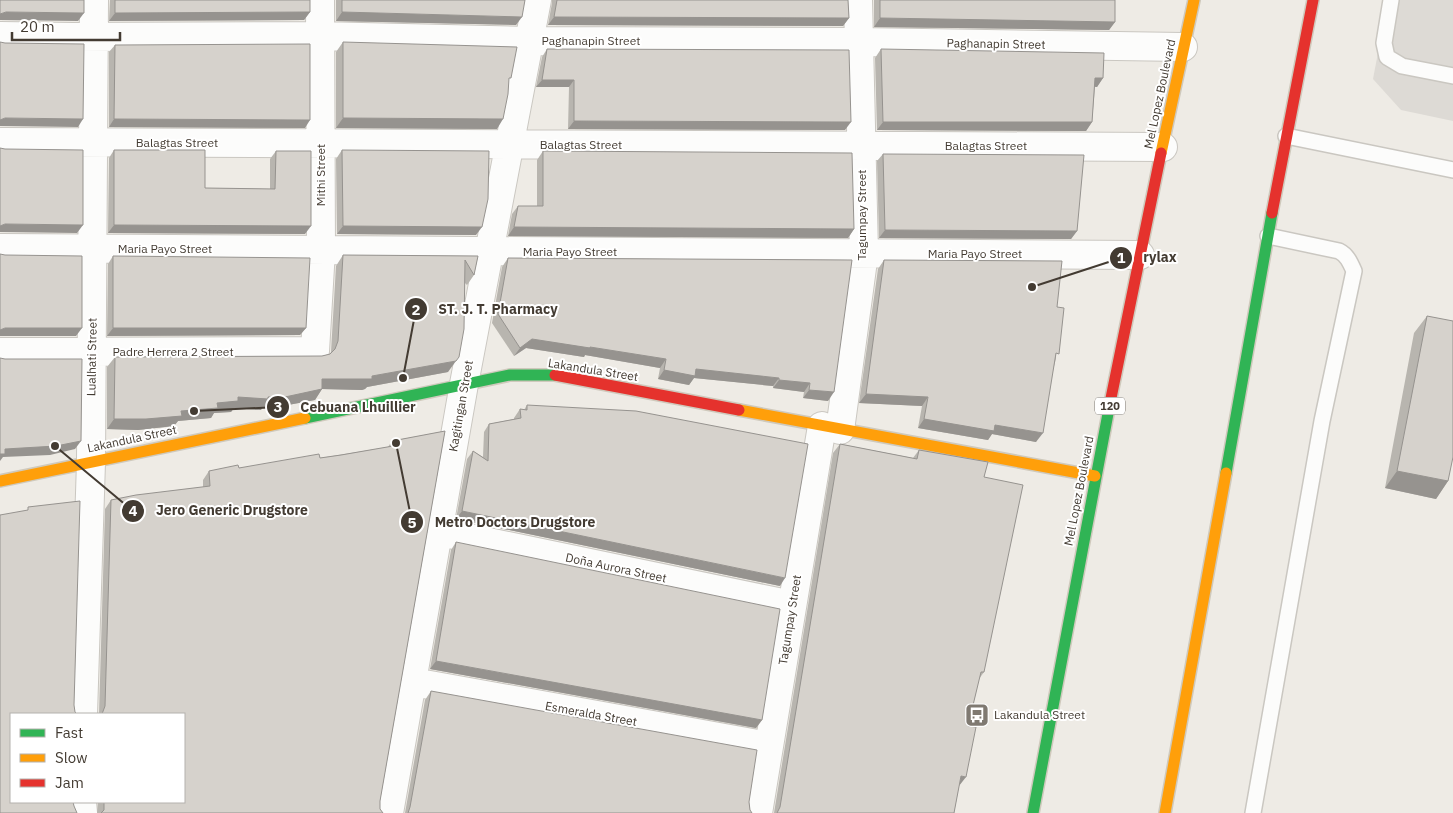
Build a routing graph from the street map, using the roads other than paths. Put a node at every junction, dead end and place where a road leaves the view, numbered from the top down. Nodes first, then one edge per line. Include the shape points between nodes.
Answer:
1 (94, 0) edge
2 (320, 0) edge
3 (537, 0) edge
4 (858, 0) edge
5 (1194, 0) edge
6 (1313, 0) edge
7 (1391, 0) edge
8 (0, 36) edge
9 (319, 36) junction
10 (94, 37) junction
11 (529, 41) junction
12 (859, 42) junction
13 (1183, 47) junction
14 (1453, 76) edge
15 (1286, 136) junction
16 (0, 142) edge
17 (93, 143) junction
18 (321, 143) junction
19 (510, 144) junction
20 (861, 146) junction
21 (1163, 147) junction
22 (1453, 170) edge
23 (1268, 236) junction
24 (0, 248) edge
25 (93, 249) junction
26 (321, 250) junction
27 (490, 251) junction
28 (864, 253) junction
29 (1140, 255) junction
30 (315, 351) joint
31 (0, 352) edge
32 (92, 352) junction
33 (464, 384) junction
34 (831, 428) junction
35 (91, 462) junction
36 (1095, 476) junction
37 (0, 482) edge
38 (440, 532) junction
39 (792, 605) junction
40 (412, 682) junction
41 (83, 713) edge
42 (769, 746) junction
43 (389, 813) edge
44 (758, 813) edge
45 (1032, 813) edge
46 (1165, 813) edge
47 (1253, 813) edge

1 - 10 street, Lualhati Street
2 - 9 street, Mithi Street
3 - 11 street, Kagitingan Street
4 - 12 street, Tagumpay Street
5 - 13 main road, Mel Lopez Boulevard / 120
6 - 15 main road
7 - 14 lane via 1384,43 1387,57 1402,66
8 - 10 street, Paghanapin Street
9 - 10 street, Paghanapin Street
9 - 11 street, Paghanapin Street
9 - 18 street, Mithi Street
10 - 17 street, Lualhati Street
11 - 12 street, Paghanapin Street
11 - 19 street, Kagitingan Street
12 - 13 street, Paghanapin Street
12 - 20 street, Tagumpay Street
13 - 21 main road, Mel Lopez Boulevard / 120
15 - 22 lane
15 - 23 main road
16 - 17 street, Balagtas Street
17 - 18 street, Balagtas Street
17 - 25 street, Lualhati Street
18 - 19 street, Balagtas Street
18 - 26 street, Mithi Street
19 - 20 street, Balagtas Street
19 - 27 street, Kagitingan Street
20 - 21 street, Balagtas Street
20 - 28 street, Tagumpay Street
21 - 29 main road, Mel Lopez Boulevard / 120
23 - 46 main road
23 - 47 lane via 1339,251 1349,260 1354,271 1322,421
24 - 25 street, Maria Payo Street
25 - 26 street, Maria Payo Street
25 - 32 street, Lualhati Street
26 - 27 street, Maria Payo Street
26 - 30 street, Mithi Street
27 - 28 street, Maria Payo Street
27 - 33 street, Kagitingan Street
28 - 29 street, Maria Payo Street
28 - 34 street, Tagumpay Street
29 - 36 main road, Mel Lopez Boulevard / 120
30 - 32 street, Padre Herrera 2 Street
31 - 32 street, Padre Herrera 2 Street
32 - 35 street, Lualhati Street
33 - 34 main road, Lakandula Street via 510,375 556,375
33 - 35 main road, Lakandula Street
33 - 38 street, Kagitingan Street
34 - 36 main road, Lakandula Street
34 - 39 street, Tagumpay Street
35 - 37 main road, Lakandula Street
35 - 41 street, Lualhati Street
36 - 45 main road, Mel Lopez Boulevard / 120
38 - 39 street, Doña Aurora Street
38 - 40 street, Kagitingan Street
39 - 42 street, Tagumpay Street
40 - 42 street, Esmeralda Street
40 - 43 street, Kagitingan Street
42 - 44 street, Tagumpay Street

